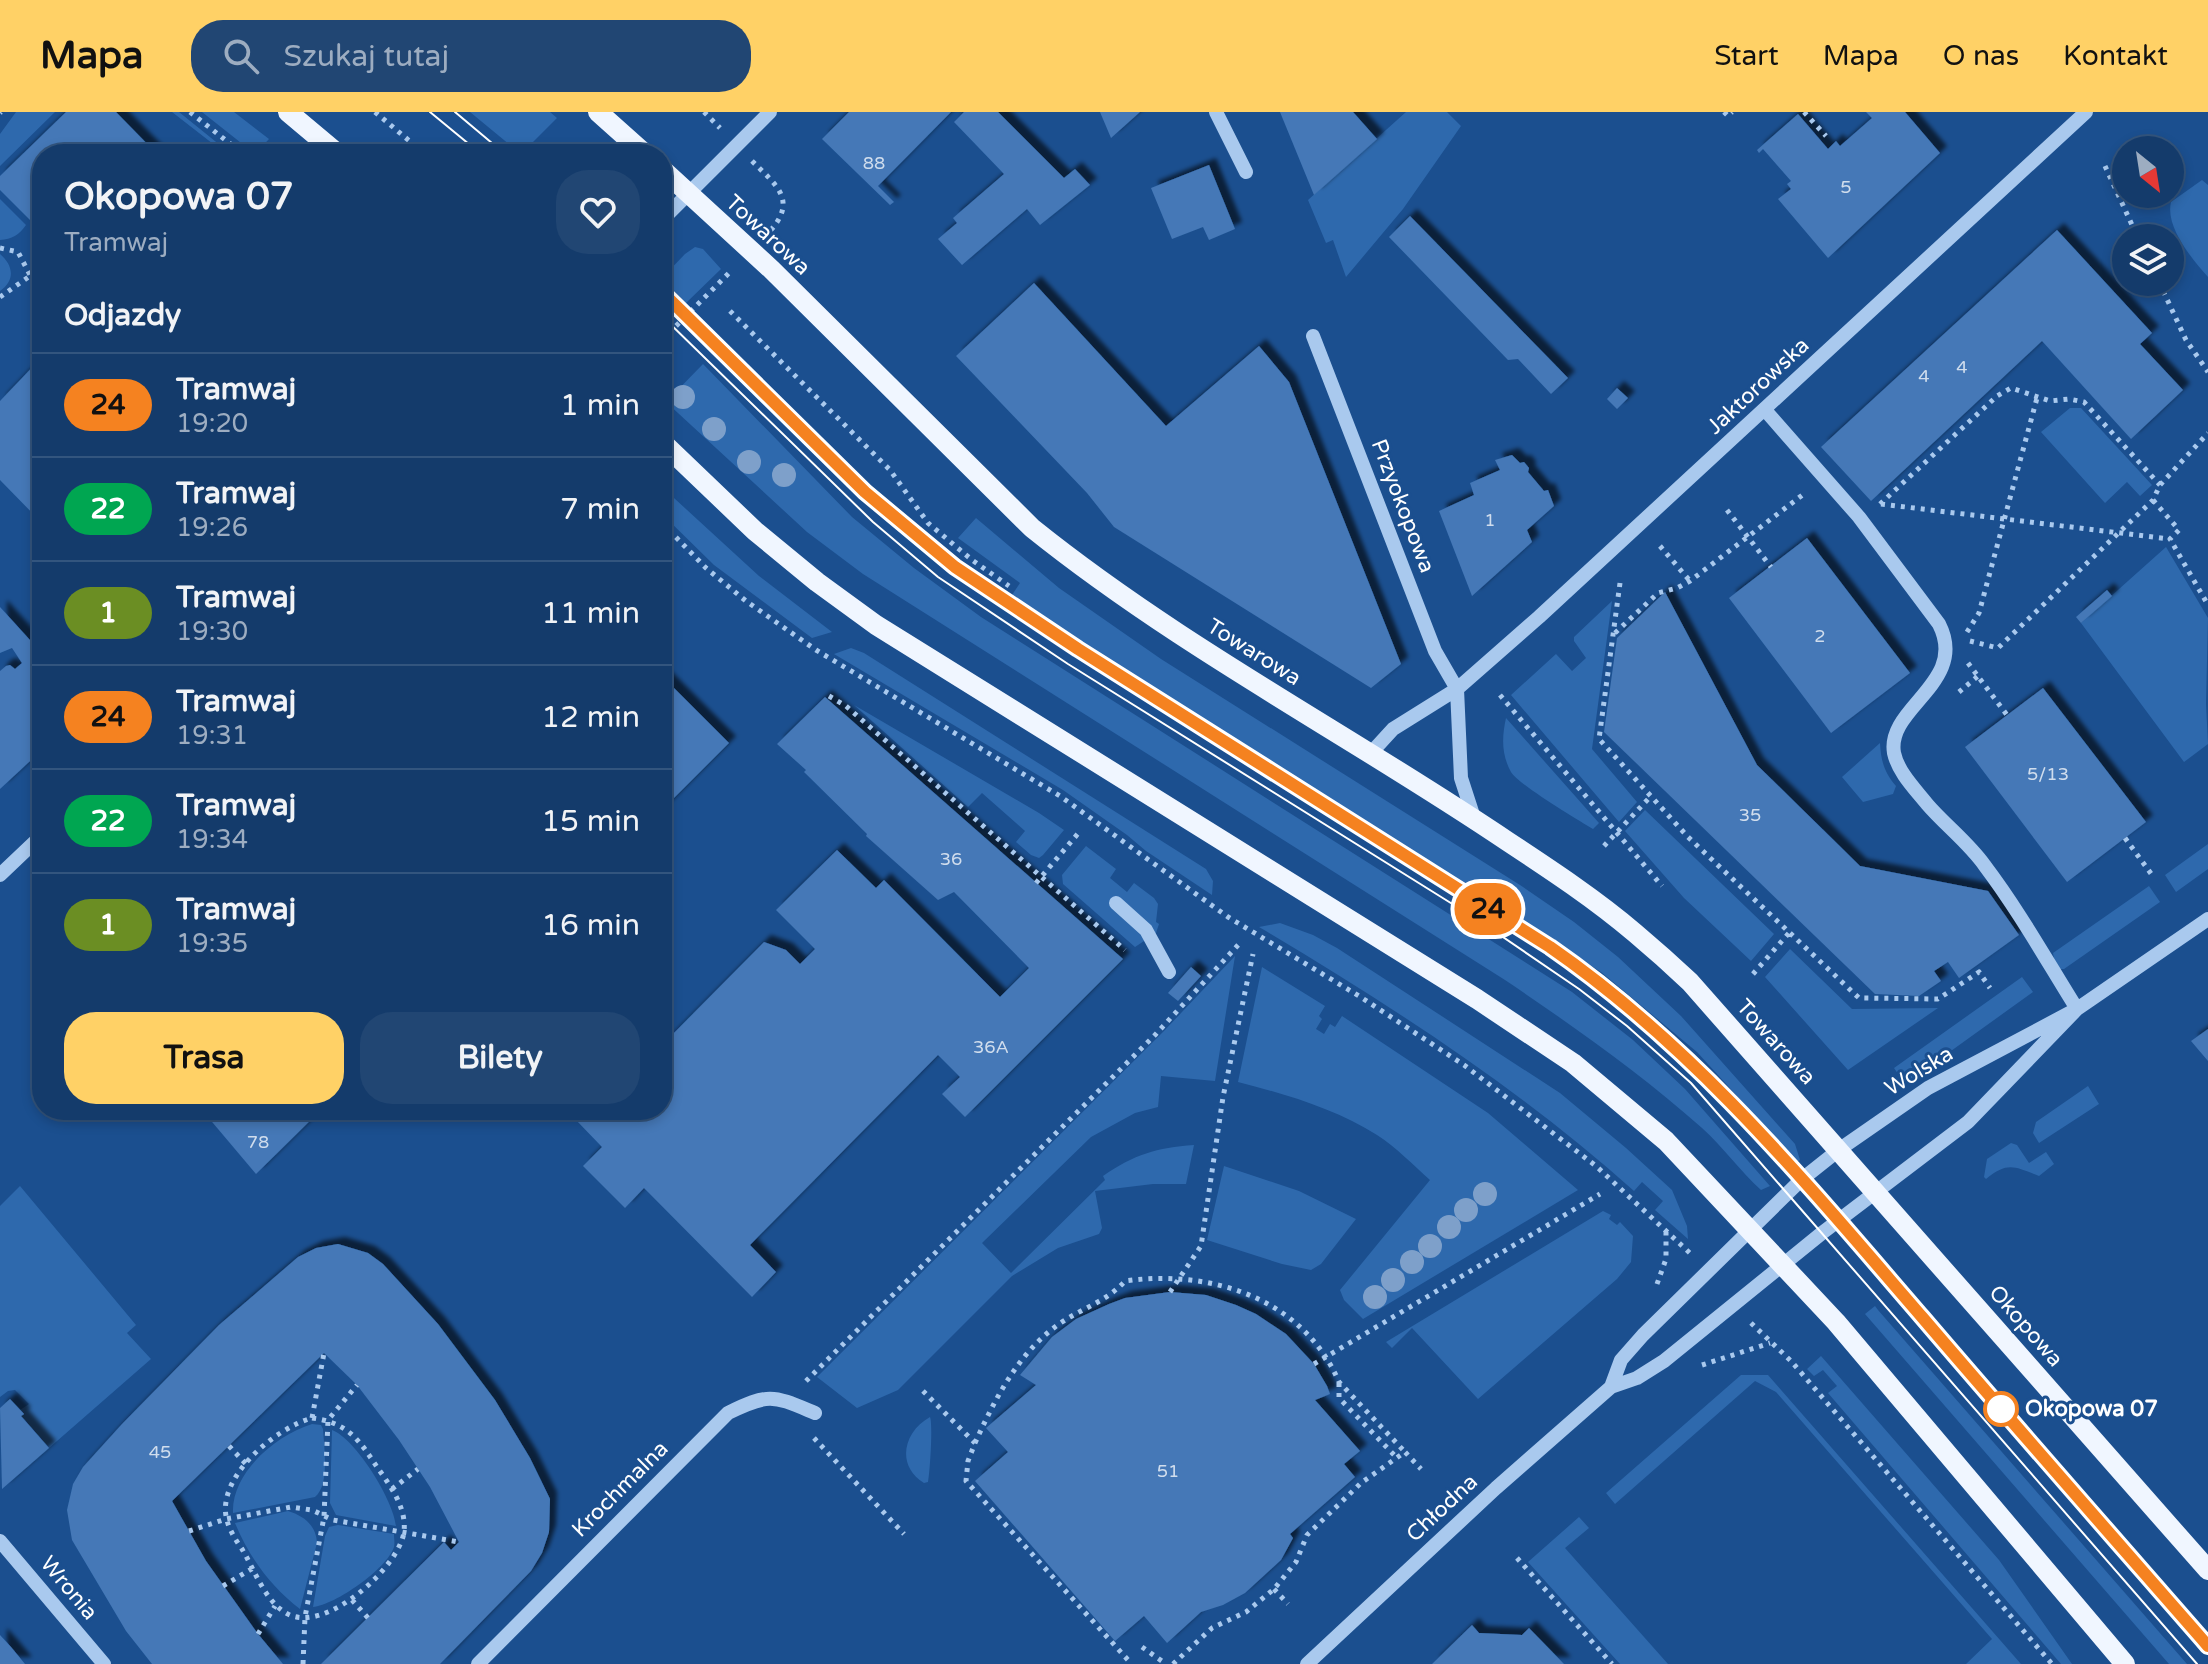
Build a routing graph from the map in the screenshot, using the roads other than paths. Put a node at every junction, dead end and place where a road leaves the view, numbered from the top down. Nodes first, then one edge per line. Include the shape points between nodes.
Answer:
1 (288, 112) edge
2 (598, 112) edge
3 (770, 112) edge
4 (1216, 112) edge
5 (2086, 112) edge
6 (326, 144) edge
7 (634, 144) edge
8 (1246, 172) dead end
9 (672, 178) edge
10 (689, 193) junction
11 (672, 210) edge
12 (1313, 336) dead end
13 (1765, 410) junction
14 (672, 452) edge
15 (1457, 689) junction
16 (1371, 753) junction
17 (1474, 818) junction
18 (32, 845) edge
19 (0, 875) edge
20 (1116, 903) dead end
21 (2208, 919) edge
22 (1169, 972) dead end
23 (2077, 1009) junction
24 (1840, 1149) junction
25 (1795, 1186) joint
26 (1876, 1192) junction
27 (1830, 1227) joint
28 (1751, 1230) junction
29 (1784, 1265) junction
30 (1611, 1387) junction
31 (815, 1413) dead end
32 (0, 1541) edge
33 (2208, 1570) edge
34 (104, 1664) edge
35 (478, 1664) edge
36 (1307, 1664) edge
37 (2125, 1664) edge

1 - 6 main road
2 - 7 main road
3 - 10 street
4 - 8 street
5 - 13 street, Jaktorowska
9 - 10 main road, Towarowa
10 - 11 street
10 - 16 main road, Towarowa via 1032,528 1154,618
12 - 15 street, Przyokopowa via 1435,651
13 - 15 street, Jaktorowska
13 - 23 street via 1859,517 1939,624 1945,663 1896,732 1893,751 1899,767 1947,828 1983,862
14 - 28 main road via 755,531 876,625 1573,1063 1666,1141
15 - 16 street, Jaktorowska via 1393,729
15 - 17 street via 1461,778
16 - 17 main road, Towarowa
17 - 24 main road, Towarowa via 1577,888 1679,972
18 - 19 street
20 - 22 street via 1146,930
21 - 23 street, Wolska
23 - 24 street, Wolska via 1928,1088
23 - 26 street, Wolska via 1968,1122
24 - 25 street, Wolska
24 - 26 main road, Okopowa
25 - 28 street, Chłodna
26 - 27 street, Wolska
26 - 33 main road, Okopowa
27 - 29 street, Chłodna
28 - 29 main road
28 - 30 street, Chłodna via 1621,1360
29 - 30 street, Chłodna via 1650,1372
29 - 37 main road
30 - 36 street, Chłodna
31 - 35 street, Krochmalna via 779,1398 752,1401 728,1413
32 - 34 street, Wronia

